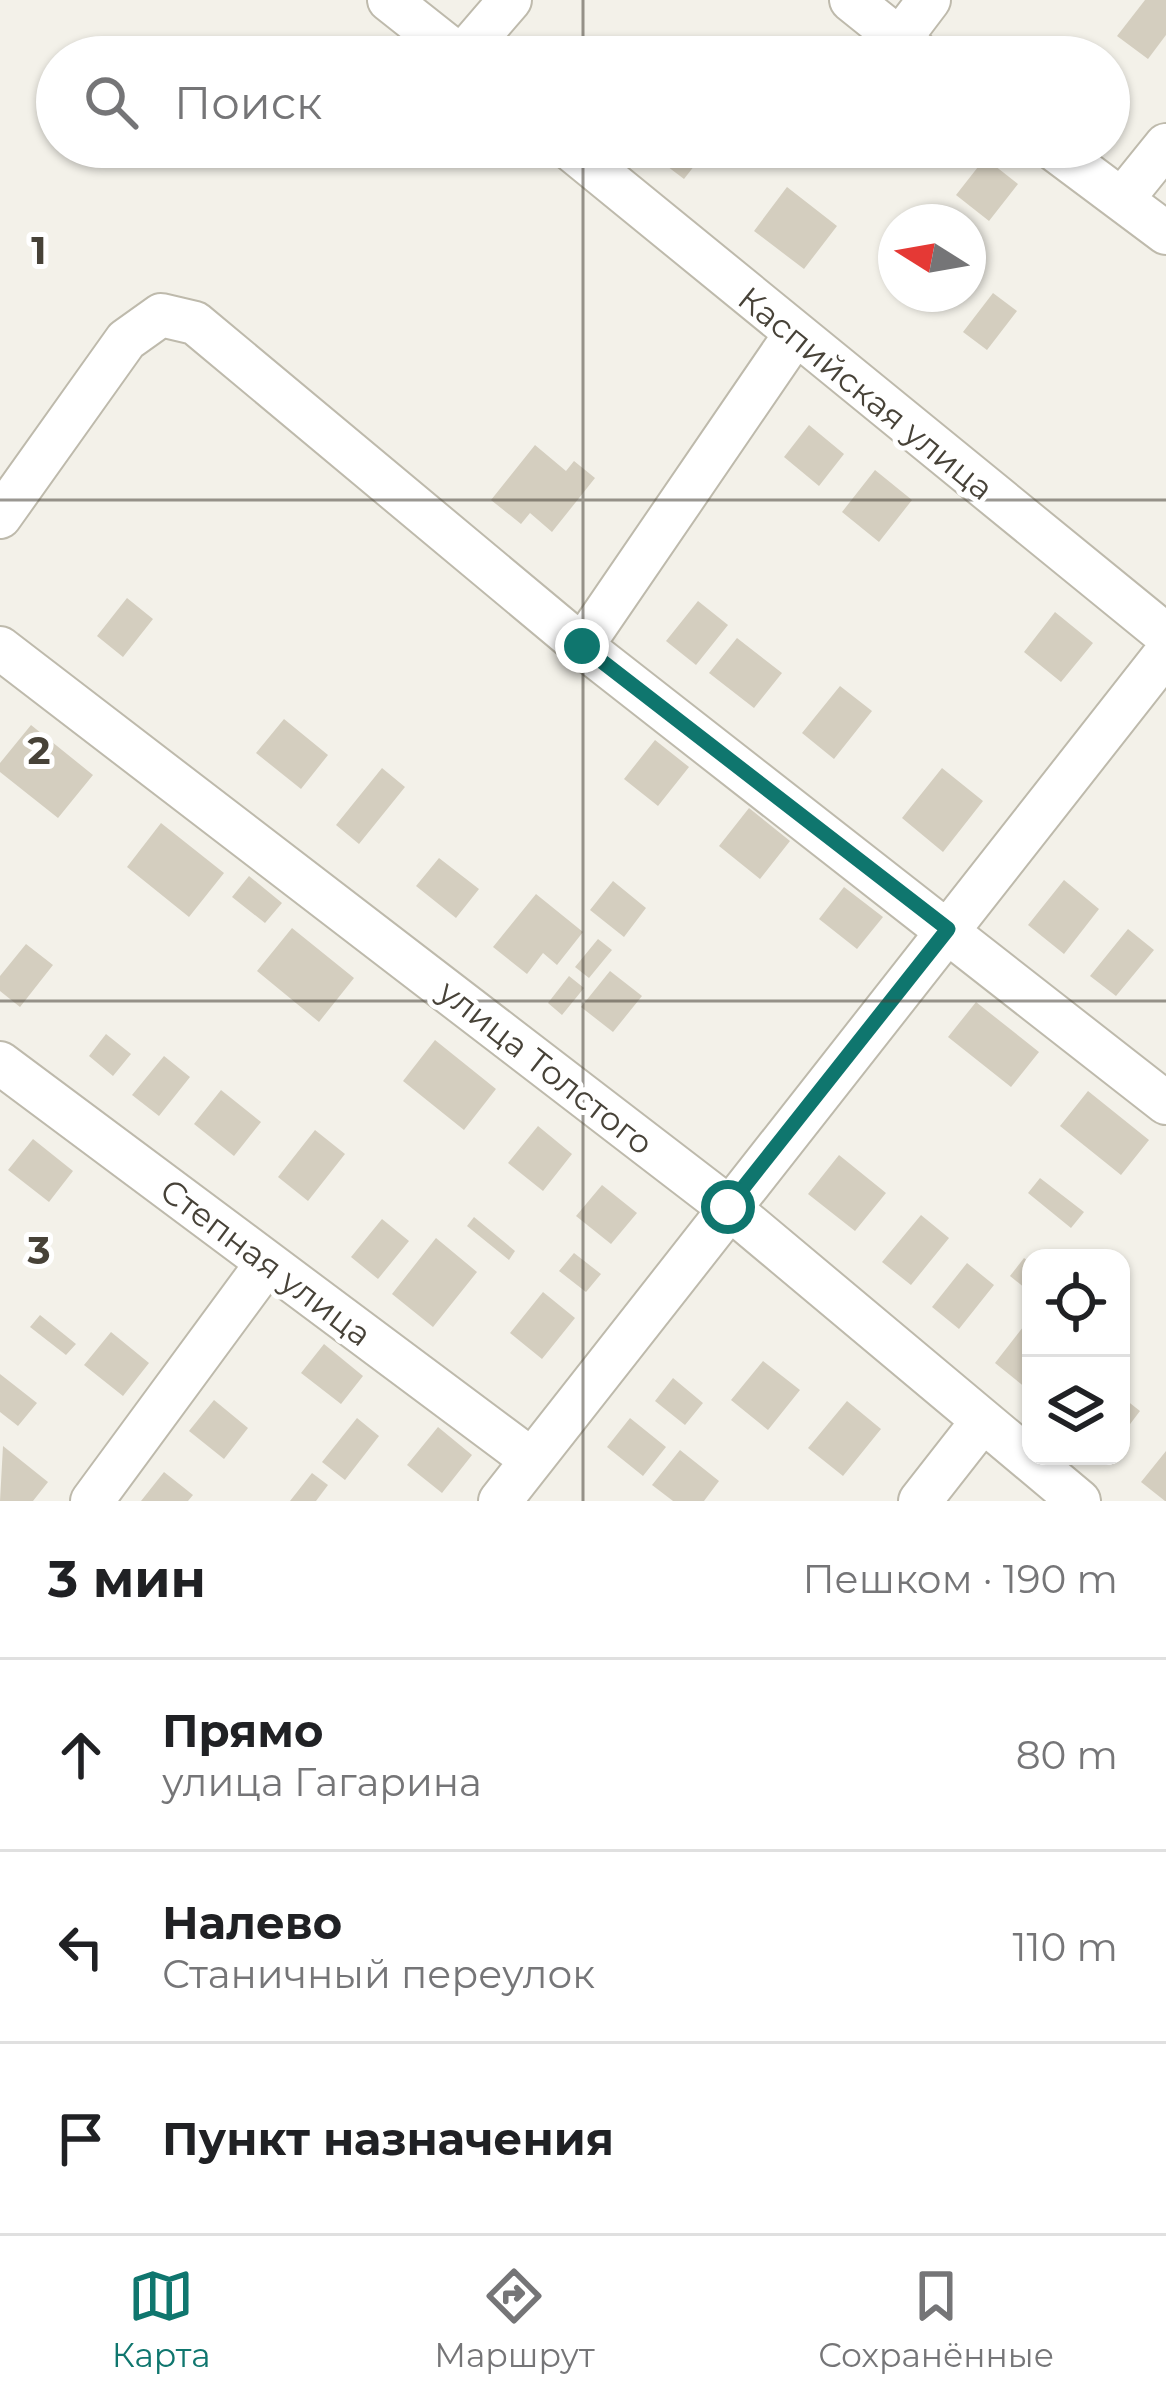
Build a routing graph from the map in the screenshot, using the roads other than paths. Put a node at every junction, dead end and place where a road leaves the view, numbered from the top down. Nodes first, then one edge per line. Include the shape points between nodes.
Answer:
1 (389, 0) edge
2 (510, 0) edge
3 (850, 0) edge
4 (929, 0) edge
5 (434, 36) edge
6 (479, 36) edge
7 (894, 36) edge
8 (915, 36) edge
9 (1166, 145) edge
10 (593, 168) edge
11 (1082, 168) edge
12 (1124, 197) junction
13 (1166, 233) edge
14 (794, 336) junction
15 (0, 518) edge
16 (1166, 635) edge
17 (582, 646) junction
18 (0, 648) edge
19 (1166, 653) edge
20 (948, 929) junction
21 (7, 1083) edge
22 (1166, 1103) edge
23 (728, 1207) junction
24 (267, 1263) junction
25 (981, 1423) junction
26 (532, 1460) junction
27 (92, 1501) edge
28 (500, 1501) edge
29 (920, 1501) edge
30 (1079, 1501) edge

1 - 5 street
2 - 6 street
3 - 7 street
4 - 8 street
9 - 12 street
10 - 14 street, Каспийская улица
11 - 12 street
12 - 13 street
14 - 16 street, Каспийская улица
14 - 17 street
15 - 17 street via 126,340 149,319 180,317
17 - 20 street
18 - 23 street, улица Толстого
19 - 20 street
20 - 22 street
20 - 23 street
21 - 24 street, Степная улица
23 - 25 street, улица Толстого
23 - 26 street
24 - 26 street, Степная улица
24 - 27 street
25 - 29 street
25 - 30 street, улица Толстого
26 - 28 street

